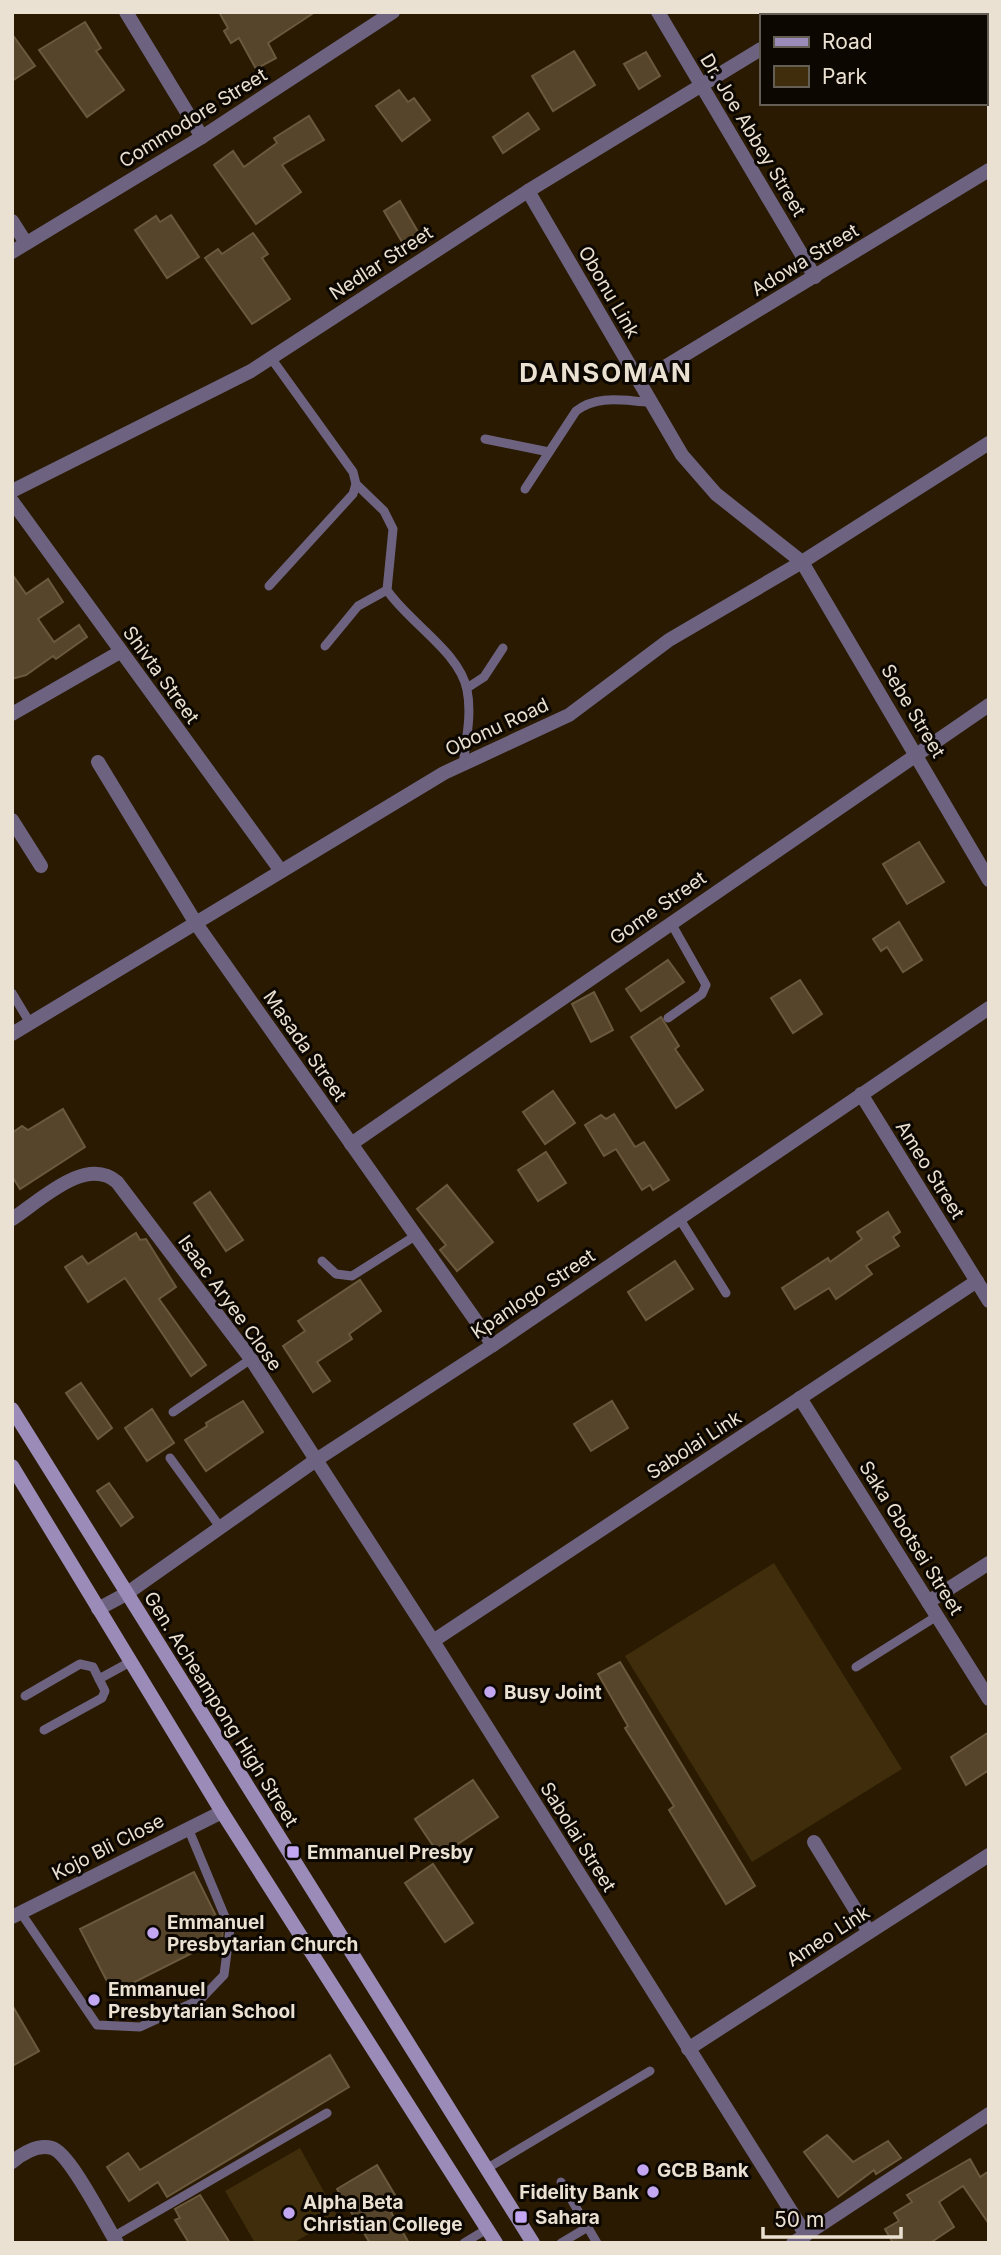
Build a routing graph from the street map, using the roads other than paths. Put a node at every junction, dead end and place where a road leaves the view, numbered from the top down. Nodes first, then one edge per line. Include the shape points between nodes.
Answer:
1 (126, 12) edge
2 (393, 12) edge
3 (658, 12) edge
4 (760, 50) edge
5 (701, 85) junction
6 (202, 136) junction
7 (989, 170) edge
8 (527, 191) junction
9 (12, 222) edge
10 (26, 243) junction
11 (12, 251) edge
12 (815, 277) junction
13 (271, 358) junction
14 (640, 382) junction
15 (649, 402) junction
16 (485, 439) dead end
17 (989, 443) edge
18 (549, 452) junction
19 (356, 484) junction
20 (525, 489) dead end
21 (12, 491) edge
22 (12, 502) edge
23 (802, 562) junction
24 (269, 586) dead end
25 (387, 590) junction
26 (325, 646) dead end
27 (503, 648) dead end
28 (120, 652) junction
29 (467, 688) junction
30 (989, 705) edge
31 (12, 714) edge
32 (916, 753) junction
33 (99, 762) dead end
34 (463, 765) junction
35 (12, 820) edge
36 (41, 866) dead end
37 (281, 871) junction
38 (989, 880) edge
39 (671, 923) junction
40 (197, 925) junction
41 (12, 993) edge
42 (989, 1008) edge
43 (668, 1018) dead end
44 (30, 1023) junction
45 (12, 1034) edge
46 (861, 1094) junction
47 (351, 1144) junction
48 (679, 1218) junction
49 (12, 1219) edge
50 (415, 1236) junction
51 (322, 1261) dead end
52 (976, 1281) junction
53 (726, 1293) dead end
54 (989, 1301) edge
55 (493, 1345) junction
56 (251, 1359) junction
57 (800, 1398) junction
58 (12, 1409) edge
59 (173, 1412) dead end
60 (170, 1458) dead end
61 (316, 1460) junction
62 (12, 1465) edge
63 (220, 1528) junction
64 (989, 1563) edge
65 (126, 1594) junction
66 (928, 1602) junction
67 (98, 1609) junction
68 (937, 1616) junction
69 (433, 1641) junction
70 (130, 1662) junction
71 (856, 1667) dead end
72 (99, 1679) junction
73 (25, 1696) dead end
74 (989, 1699) edge
75 (44, 1730) dead end
76 (222, 1812) junction
77 (188, 1829) junction
78 (814, 1842) dead end
79 (989, 1855) edge
80 (16, 1915) edge
81 (869, 1932) junction
82 (688, 2049) junction
83 (650, 2071) dead end
84 (327, 2113) dead end
85 (989, 2114) edge
86 (12, 2162) edge
87 (486, 2169) junction
88 (561, 2182) dead end
89 (588, 2227) junction
90 (487, 2229) junction
91 (806, 2235) junction
92 (115, 2240) edge
93 (464, 2243) edge
94 (496, 2243) edge
95 (533, 2243) edge
96 (561, 2243) edge
97 (597, 2243) edge
98 (793, 2243) edge

1 - 6 street
2 - 6 street, Commodore Street
3 - 5 street, Dr. Joe Abbey Street
4 - 5 street, Nedlar Street
5 - 8 street, Nedlar Street
5 - 12 street, Dr. Joe Abbey Street
6 - 10 street, Commodore Street
7 - 12 street, Adowa Street
8 - 13 street, Nedlar Street
8 - 14 street, Obonu Link
9 - 10 street
10 - 11 street, Commodore Street
12 - 14 street, Adowa Street
13 - 19 lane via 353,472
13 - 21 street, Nedlar Street
14 - 15 street, Obonu Link
15 - 18 lane via 596,400 585,404
15 - 23 street, Obonu Link via 681,455 716,494
16 - 18 lane
17 - 23 street, Obonu Road
18 - 20 lane
19 - 24 lane via 353,494
19 - 25 lane via 384,511 393,529
22 - 28 street, Shivta Street
23 - 32 street, Sebe Street
23 - 34 street, Obonu Road via 669,640 569,715
25 - 26 lane via 358,606
25 - 29 lane via 455,664
27 - 29 lane via 479,682
28 - 31 street
28 - 37 street, Shivta Street
29 - 34 lane via 470,708
30 - 32 street, Gome Street
32 - 38 street, Sebe Street
32 - 39 street, Gome Street
33 - 40 street, Masada Street
34 - 37 street, Obonu Road
35 - 36 street
37 - 40 street, Obonu Road
39 - 43 lane via 706,985 702,994
39 - 47 street, Gome Street
40 - 44 street, Obonu Road
40 - 47 street, Masada Street
41 - 44 lane
42 - 46 street, Kpanlogo Street
44 - 45 street, Obonu Road
46 - 48 street, Kpanlogo Street
46 - 52 street, Ameo Street
47 - 50 street, Masada Street
48 - 53 lane
48 - 55 street, Kpanlogo Street
49 - 56 street, Isaac Aryee Close via 77,1177 95,1171 107,1173
50 - 51 lane via 352,1276 336,1274
50 - 55 street, Masada Street
52 - 54 street, Ameo Street
52 - 57 street, Sabolai Link
55 - 61 street, Kpanlogo Street
56 - 59 lane
56 - 61 street, Isaac Aryee Close
57 - 66 street, Saka Gbotsei Street
57 - 69 street, Sabolai Link
58 - 65 main road, Gen. Acheampong High Street
60 - 63 lane
61 - 63 street, Kpanlogo Street
61 - 69 street, Sabolai Street
62 - 67 main road
63 - 65 street, Kpanlogo Street
64 - 66 street
65 - 67 street, Kpanlogo Street
65 - 87 main road, Gen. Acheampong High Street
66 - 68 street, Saka Gbotsei Street
67 - 70 main road
68 - 71 lane
68 - 74 street, Saka Gbotsei Street
69 - 82 street, Sabolai Street
70 - 72 lane
70 - 76 main road
72 - 73 lane via 93,1667 80,1664
72 - 75 lane via 105,1691 102,1698
76 - 77 street, Kojo Bli Close
76 - 90 main road
77 - 80 street, Kojo Bli Close
77 - 80 lane via 230,1929 224,1975 201,2000 139,2027 97,2025
78 - 81 street
79 - 81 street, Ameo Link
81 - 82 street, Ameo Link
82 - 91 street, Sabolai Street
83 - 87 lane
84 - 92 lane
85 - 91 street
86 - 92 street via 38,2146 55,2148
87 - 95 main road, Gen. Acheampong High Street
88 - 89 lane
89 - 96 lane
89 - 97 lane
90 - 93 lane
90 - 94 main road
91 - 98 street

